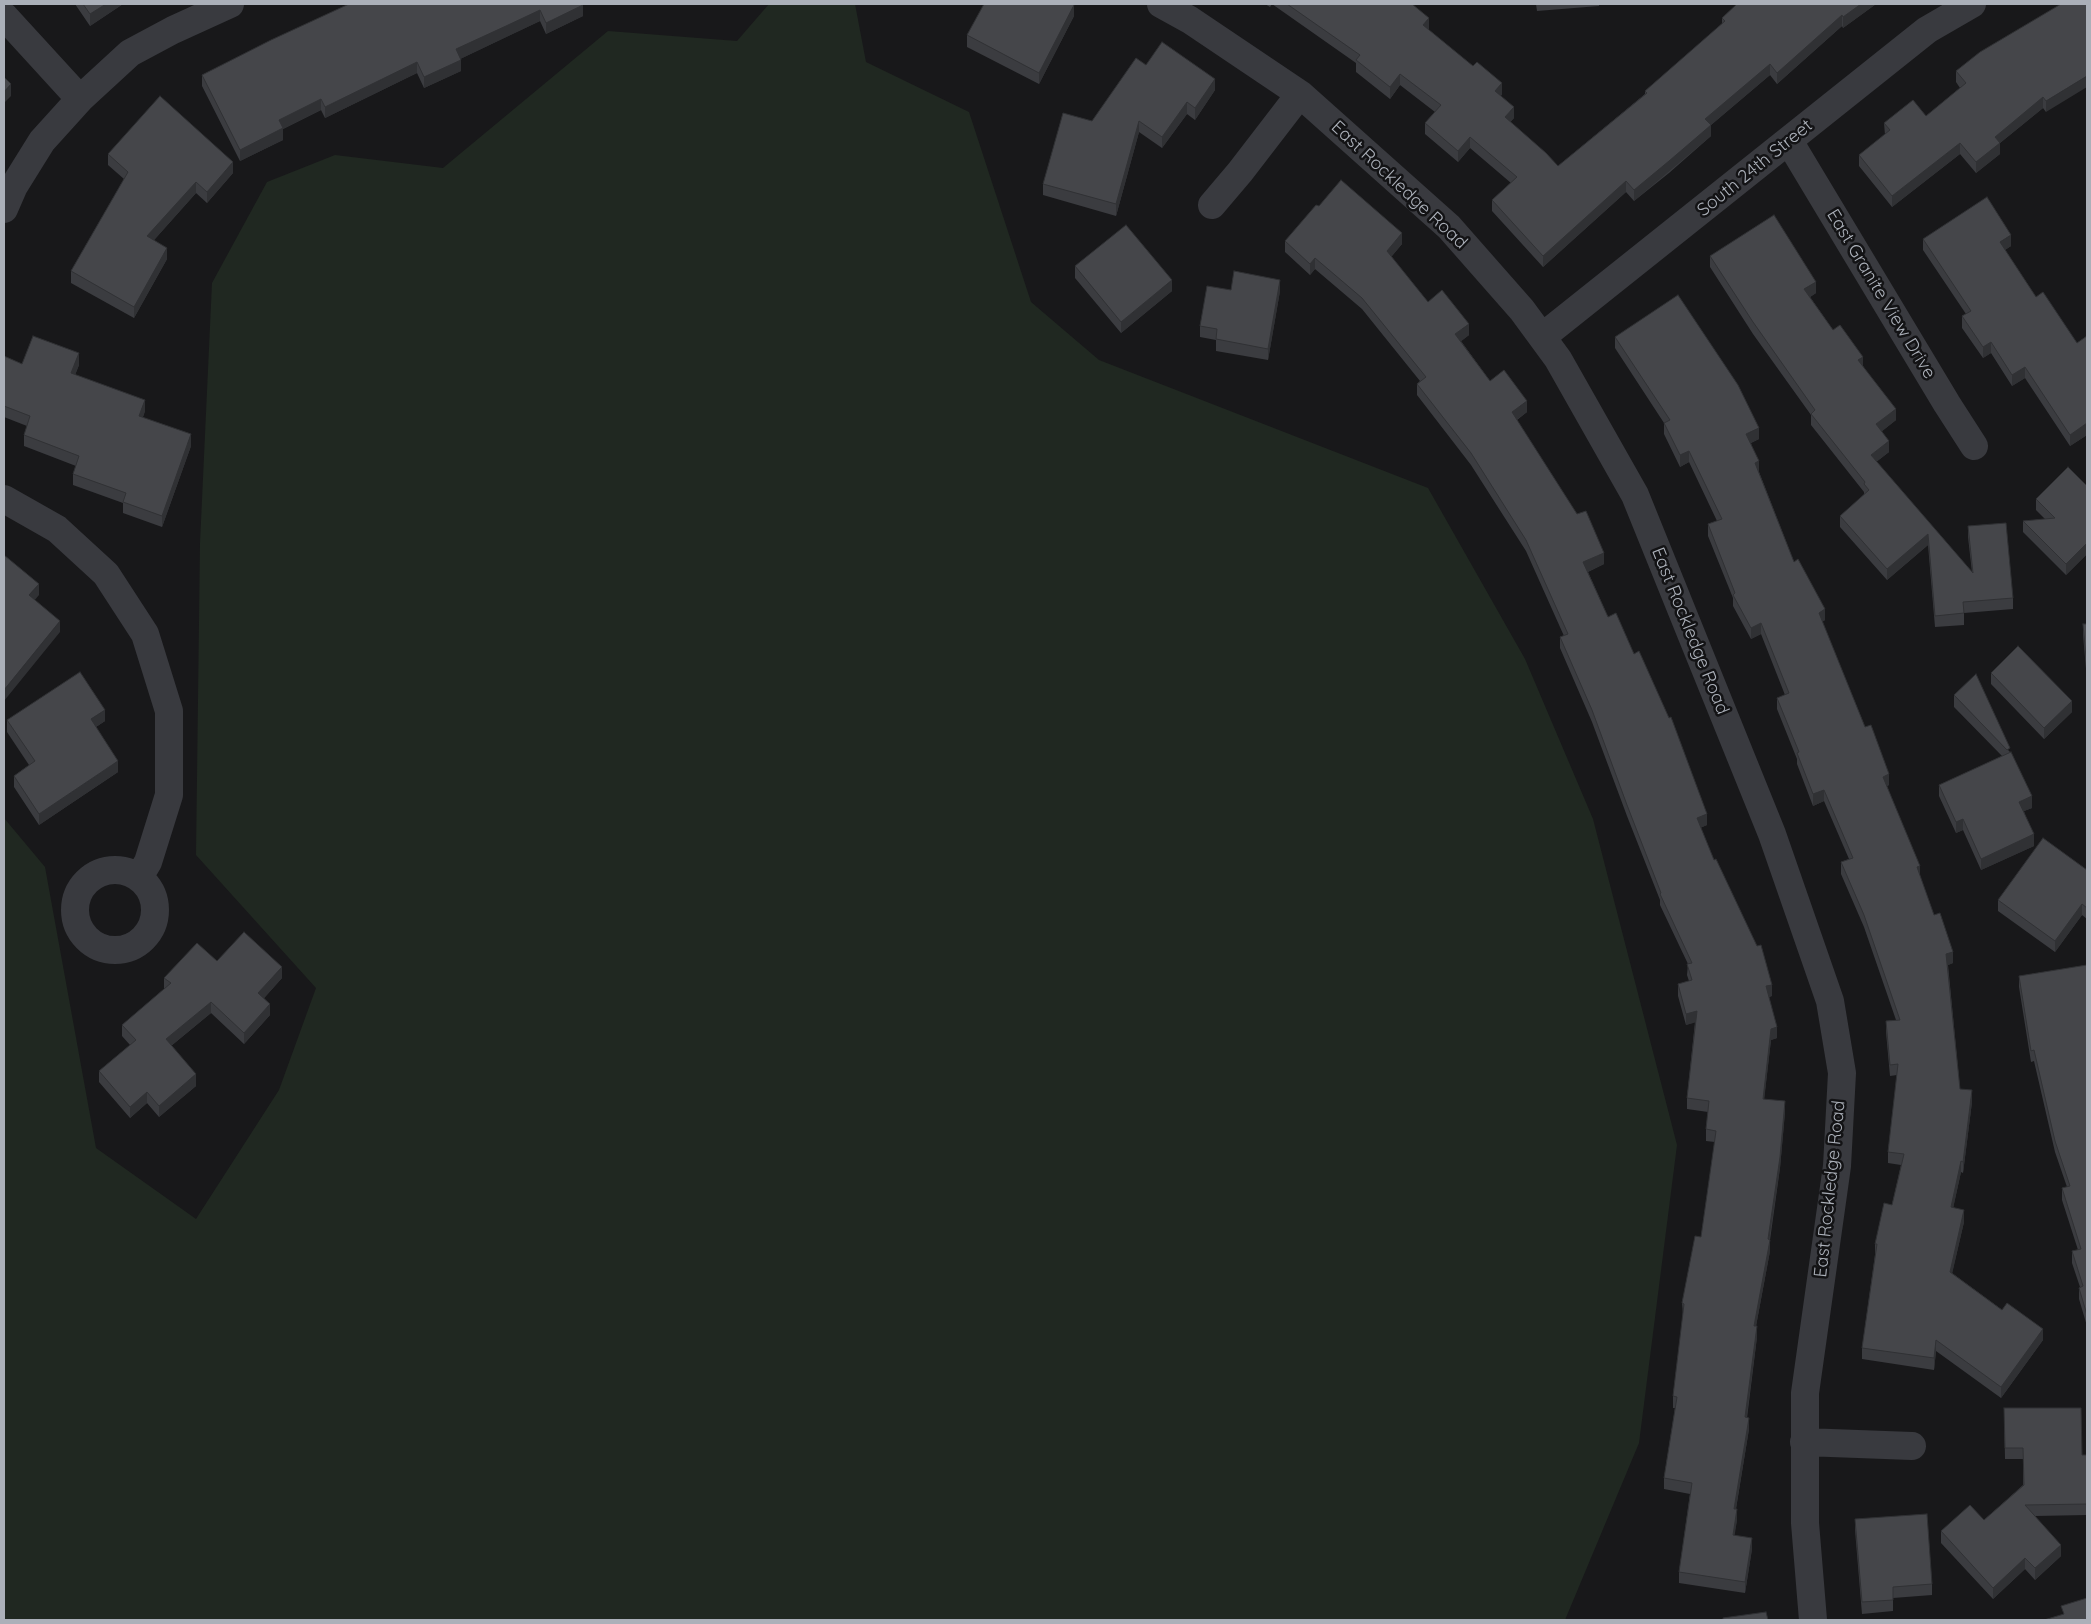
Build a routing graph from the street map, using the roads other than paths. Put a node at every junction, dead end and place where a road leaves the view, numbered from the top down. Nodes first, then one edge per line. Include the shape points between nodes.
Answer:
1 (230, 4) edge
2 (1161, 4) edge
3 (1972, 4) edge
4 (4, 16) edge
5 (1300, 94) junction
6 (80, 99) junction
7 (1789, 141) junction
8 (1212, 205) dead end
9 (4, 209) edge
10 (1542, 337) junction
11 (1974, 446) dead end
12 (4, 499) edge
13 (138, 877) dead end
14 (1804, 1442) junction
15 (1912, 1446) dead end
16 (1813, 1620) edge

1 - 6 street via 130,54
2 - 5 street, East Rockledge Road
3 - 7 street, South 24th Street via 1928,30
4 - 6 street
5 - 8 street
5 - 10 street, East Rockledge Road via 1449,227
6 - 9 street via 42,141
7 - 10 street, South 24th Street
7 - 11 street, East Granite View Drive
10 - 14 street, East Rockledge Road via 1558,359 1635,495 1772,834 1830,1002 1842,1074 1837,1166 1805,1393
12 - 13 street via 57,529 106,574 145,634 169,711 169,794 148,862
14 - 15 street
14 - 16 street, East Rockledge Road via 1805,1523

